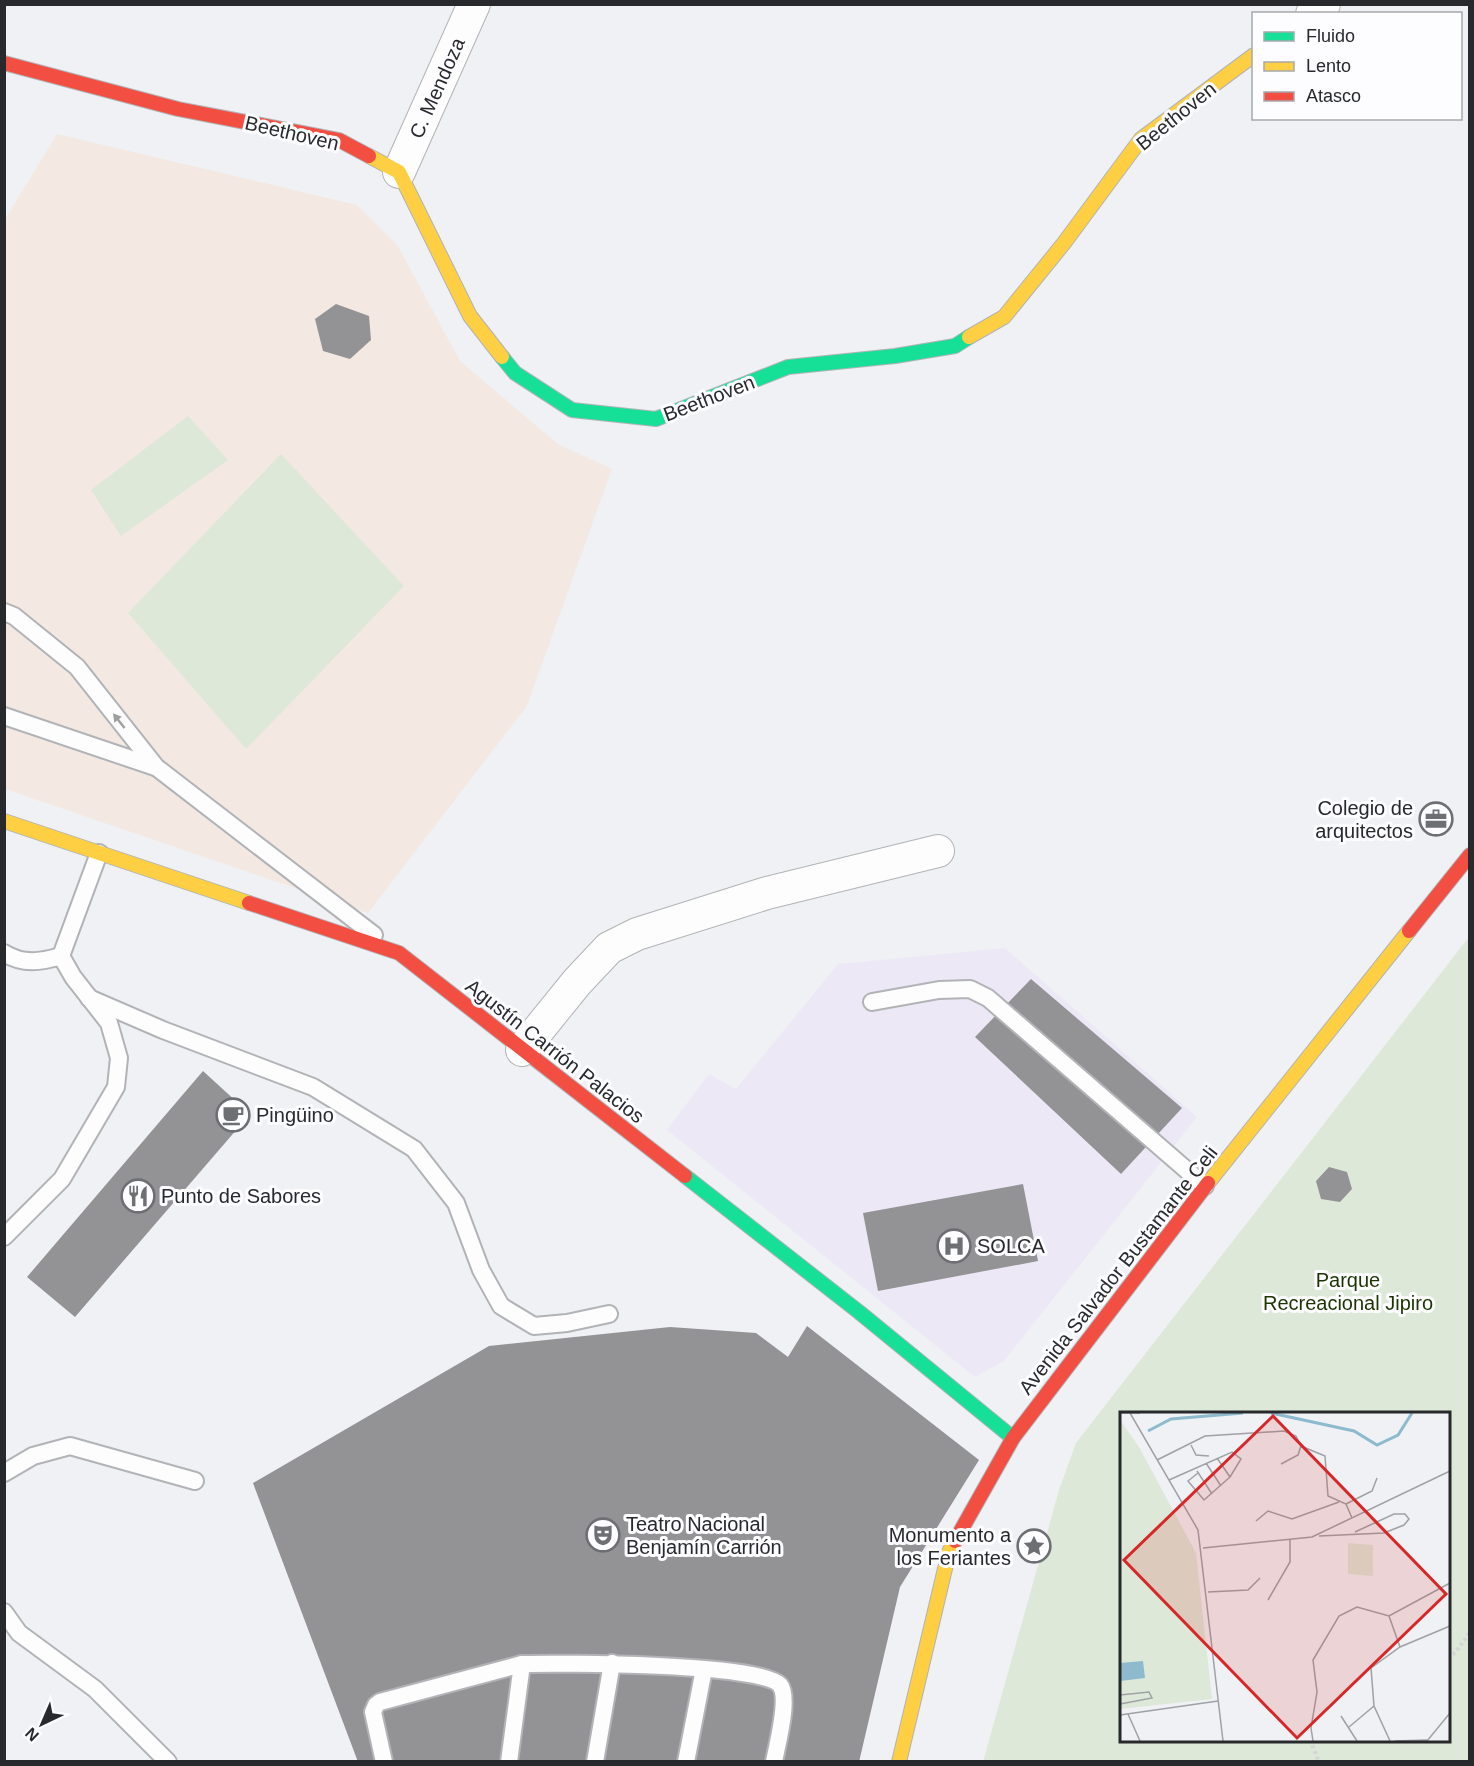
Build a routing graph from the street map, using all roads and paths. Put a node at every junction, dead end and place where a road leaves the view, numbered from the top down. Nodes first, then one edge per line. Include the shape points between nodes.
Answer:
1 (474, 4) edge
2 (1252, 57) edge
3 (4, 63) edge
4 (399, 172) junction
5 (4, 612) edge
6 (4, 716) edge
7 (156, 767) junction
8 (4, 821) edge
9 (938, 851) dead end
10 (99, 853) junction
11 (1470, 855) edge
12 (399, 953) junction
13 (4, 954) edge
14 (61, 956) junction
15 (89, 998) junction
16 (872, 1002) dead end
17 (522, 1050) junction
18 (1205, 1186) junction
19 (4, 1237) edge
20 (609, 1314) dead end
21 (1013, 1438) junction
22 (4, 1473) edge
23 (195, 1481) dead end
24 (4, 1612) edge
25 (1470, 1632) edge
26 (1450, 1657) edge
27 (522, 1664) junction
28 (612, 1664) junction
29 (704, 1669) junction
30 (1311, 1742) edge
31 (168, 1761) edge
32 (384, 1761) edge
33 (509, 1761) edge
34 (595, 1761) edge
35 (686, 1761) edge
36 (774, 1761) edge
37 (899, 1761) edge
38 (1319, 1761) edge

1 - 4 street, C. Mendoza
2 - 4 street, Beethoven via 1141,139 1004,317 955,346 788,367 656,419 572,410 515,372 471,316
3 - 4 street, Beethoven via 178,109 339,141
7 -> 5 lane via 77,667
6 - 7 lane
7 - 12 lane
8 - 10 street, Agustín Carrión Palacios
9 - 17 street via 767,893 637,934 609,948
10 - 12 street, Agustín Carrión Palacios
10 - 14 lane
11 - 18 street, Avenida Salvador Bustamante Celi
12 - 17 street, Agustín Carrión Palacios
13 - 14 lane via 14,960 37,963
14 - 15 lane
15 - 19 lane via 109,1023 118,1058 116,1087 62,1179
15 - 20 lane via 313,1087 414,1149 456,1203 481,1270 501,1306 534,1326
16 - 18 lane via 939,990 970,990 988,998
17 - 21 street, Agustín Carrión Palacios via 859,1312
18 - 21 street, Avenida Salvador Bustamante Celi
21 - 37 street, Avenida Salvador Bustamante Celi via 950,1552
22 - 23 lane via 33,1456 69,1446
24 - 31 lane via 19,1633 95,1689
25 - 26 path
27 - 28 lane
27 - 32 lane via 380,1702 374,1712
27 - 33 lane
28 - 29 lane
28 - 34 lane
29 - 35 lane
29 - 36 lane via 770,1678 780,1686 785,1697
30 - 38 path

